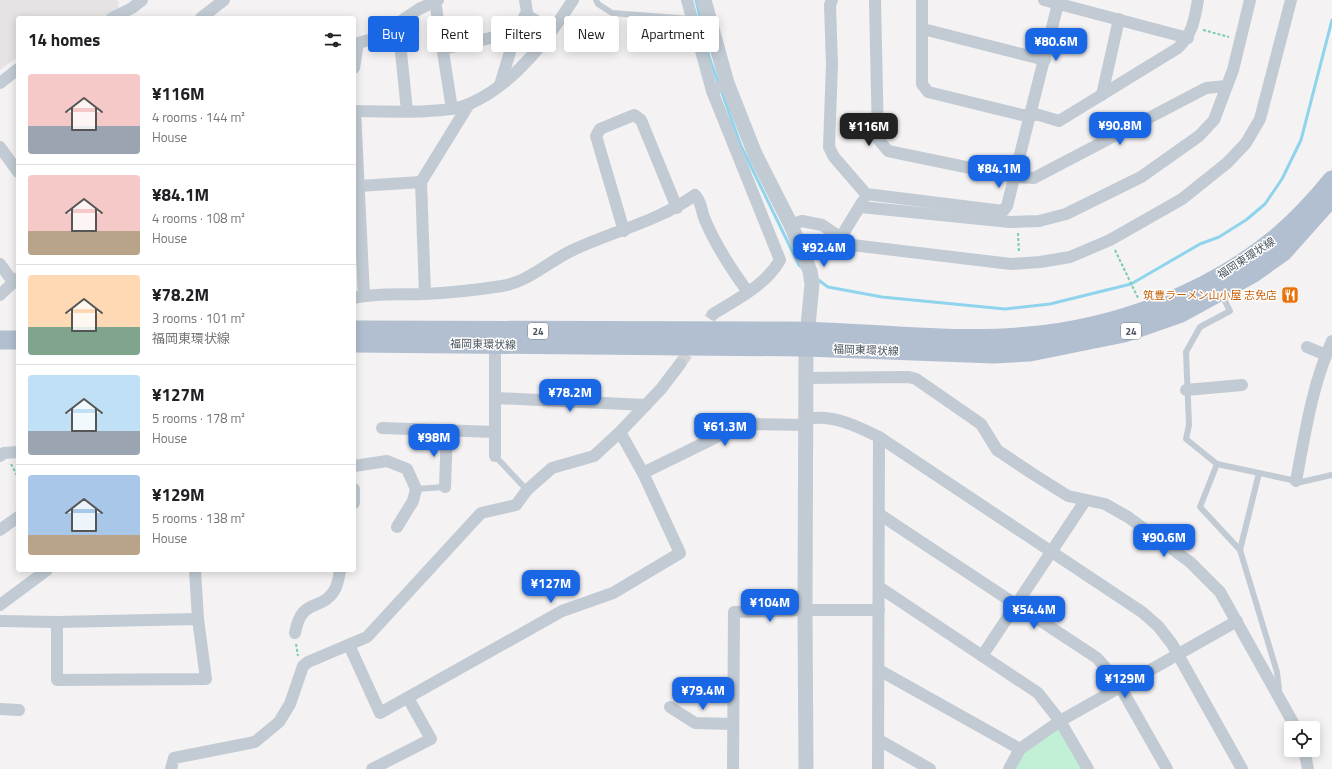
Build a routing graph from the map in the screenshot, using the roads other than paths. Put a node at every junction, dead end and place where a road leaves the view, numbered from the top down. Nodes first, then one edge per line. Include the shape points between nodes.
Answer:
1 (142, 0) edge
2 (224, 0) edge
3 (573, 0) edge
4 (596, 0) edge
5 (687, 0) edge
6 (704, 0) edge
7 (832, 0) edge
8 (875, 0) edge
9 (922, 0) edge
10 (1044, 0) edge
11 (1198, 0) edge
12 (1250, 0) edge
13 (1291, 0) edge
14 (437, 1) edge
15 (1059, 2) edge
16 (128, 4) edge
17 (526, 6) edge
18 (114, 16) edge
19 (204, 16) edge
20 (408, 16) edge
21 (439, 16) edge
22 (522, 16) edge
23 (539, 16) edge
24 (652, 16) edge
25 (690, 16) edge
26 (1118, 19) junction
27 (556, 26) edge
28 (923, 30) junction
29 (1191, 32) junction
30 (368, 40) edge
31 (401, 52) edge
32 (443, 52) edge
33 (510, 52) edge
34 (534, 52) edge
35 (701, 52) edge
36 (356, 56) edge
37 (1045, 60) junction
38 (16, 71) edge
39 (0, 83) edge
40 (727, 84) junction
41 (1226, 86) junction
42 (499, 87) junction
43 (712, 91) junction
44 (1102, 95) junction
45 (469, 104) junction
46 (452, 109) junction
47 (356, 111) edge
48 (406, 111) junction
49 (1031, 114) junction
50 (356, 126) edge
51 (0, 147) edge
52 (16, 169) edge
53 (1014, 177) junction
54 (1332, 180) edge
55 (421, 182) junction
56 (360, 186) junction
57 (866, 194) junction
58 (1332, 197) edge
59 (861, 207) junction
60 (677, 208) junction
61 (624, 231) junction
62 (793, 231) junction
63 (841, 237) junction
64 (0, 264) edge
65 (15, 280) edge
66 (748, 292) junction
67 (1220, 293) junction
68 (425, 294) junction
69 (0, 295) edge
70 (359, 297) edge
71 (713, 314) tunnel mouth
72 (0, 327) edge
73 (16, 327) edge
74 (356, 330) edge
75 (0, 340) edge
76 (16, 340) edge
77 (807, 340) junction
78 (1332, 341) edge
79 (356, 344) edge
80 (495, 344) junction
81 (1307, 348) dead end
82 (1326, 355) junction
83 (680, 364) tunnel mouth
84 (807, 378) junction
85 (1242, 385) dead end
86 (1186, 390) junction
87 (496, 398) junction
88 (646, 405) junction
89 (807, 422) junction
90 (382, 428) dead end
91 (448, 430) junction
92 (495, 432) junction
93 (620, 432) junction
94 (879, 437) junction
95 (495, 456) joint
96 (1217, 464) junction
97 (356, 466) edge
98 (643, 473) junction
99 (1259, 473) junction
100 (1332, 475) edge
101 (1296, 481) junction
102 (445, 487) joint
103 (416, 489) junction
104 (528, 490) junction
105 (1085, 501) junction
106 (879, 514) junction
107 (16, 518) edge
108 (397, 527) dead end
109 (0, 530) edge
110 (1240, 550) junction
111 (1051, 554) junction
112 (44, 572) edge
113 (195, 572) edge
114 (340, 572) edge
115 (879, 587) junction
116 (1017, 604) junction
117 (0, 605) edge
118 (805, 610) junction
119 (879, 610) junction
120 (198, 619) junction
121 (1237, 621) junction
122 (0, 622) edge
123 (57, 622) junction
124 (295, 633) dead end
125 (349, 645) junction
126 (1178, 654) junction
127 (982, 656) junction
128 (879, 670) junction
129 (1121, 688) junction
130 (1276, 694) junction
131 (408, 698) junction
132 (670, 707) dead end
133 (0, 709) edge
134 (19, 710) dead end
135 (1060, 721) junction
136 (1292, 721) edge
137 (733, 724) junction
138 (878, 740) junction
139 (1020, 749) junction
140 (1305, 757) edge
141 (171, 769) edge
142 (372, 769) edge
143 (733, 769) edge
144 (806, 769) edge
145 (878, 769) edge
146 (930, 769) edge
147 (1009, 769) edge
148 (1088, 769) edge
149 (1167, 769) edge
150 (1242, 769) edge
151 (1308, 769) edge

1 - 16 street
2 - 19 street
3 - 27 street
4 - 24 lane via 612,13
5 - 25 street
6 - 40 street
7 - 57 street via 829,147 834,157
8 - 53 street via 878,139 888,151
9 - 28 street
10 - 15 street
11 - 29 street
12 - 41 street
13 - 63 street via 1260,118 1246,143 1228,163 1182,199 1110,240 1070,257 1019,263 852,245
14 - 20 street
14 - 21 street
15 - 26 street
15 - 37 street
16 - 18 street
17 - 22 street
17 - 23 lane
26 - 29 street
26 - 44 street
28 - 37 street
28 - 49 street via 922,84 928,92 1022,115
29 - 44 street via 1178,48
30 - 36 street via 358,43
31 - 48 street
32 - 46 street
33 - 42 street
34 - 42 street
35 - 43 street
37 - 49 street
38 - 39 street
40 - 43 street
40 - 62 street via 755,154
41 - 53 street via 1206,88 1034,178
41 - 59 street via 1214,120 1199,136 1141,177 1066,214 1038,221 1018,222
42 - 45 street
43 - 66 street via 780,260 774,272
44 - 49 street via 1060,120
45 - 46 street
45 - 55 street
46 - 48 street
47 - 48 street
49 - 53 street
50 - 56 street
51 - 52 street
53 - 57 street via 1007,206 1003,211
54 - 77 main road, 福岡東環状線 / 24 via 1276,238 1246,260 1177,298 1144,312 1068,330 1029,336
55 - 56 street
55 - 68 street
56 - 70 street
57 - 59 street
58 - 67 main road, 福岡東環状線 / 24 via 1283,252
59 - 63 street
60 - 61 street
60 - 61 street via 641,120 634,115 600,129 596,136
60 - 66 street via 695,195 699,199 704,219 726,261
61 - 68 street via 571,251 523,280 503,286
62 - 63 street via 802,221 822,225
62 - 77 street via 810,271 812,284
64 - 65 street
65 - 69 street
66 - 71 street
67 - 77 main road, 福岡東環状線 / 24 via 1181,313 1124,333 1030,352 994,354
67 - 86 lane via 1230,311 1195,333 1186,352
68 - 70 street
72 - 73 main road
74 - 77 main road, 福岡東環状線 / 24
75 - 76 main road
77 - 80 main road, 福岡東環状線 / 24
77 - 84 street
78 - 82 street
79 - 80 main road, 福岡東環状線 / 24
80 - 87 street
81 - 82 street
82 - 101 street via 1314,390
83 - 88 street
84 - 89 street
84 - 105 street via 916,379 981,424 997,450 1058,491
85 - 86 street
86 - 96 lane via 1189,425 1186,439
87 - 88 street
87 - 92 street
88 - 93 street
89 - 94 street via 815,418 832,419
89 - 98 street via 743,424
89 - 118 street
90 - 91 street
91 - 92 street
91 - 102 street
92 - 95 street
93 - 98 street
93 - 104 street via 594,456 552,468
94 - 106 street
94 - 111 street
95 - 104 lane
96 - 99 lane
96 - 110 lane via 1200,507
97 - 103 street via 388,461 407,470
98 - 131 street via 680,553 613,593 562,611
99 - 101 lane
99 - 110 lane
100 - 101 lane
102 - 103 lane
103 - 108 street via 413,501
104 - 125 street via 516,505 481,513 367,637
105 - 111 street
105 - 121 street via 1105,504 1128,517 1190,562 1220,592
106 - 115 street
106 - 116 street
107 - 109 street
110 - 130 lane via 1277,672 1280,689
111 - 116 street
111 - 126 street via 1142,612 1158,626
112 - 117 street
113 - 120 street
114 - 124 street via 333,593 303,611 297,621
115 - 119 street
115 - 127 street
116 - 127 street
116 - 129 street via 1097,658
118 - 119 street
118 - 137 street via 734,612
118 - 144 street
119 - 128 street
120 - 123 street
120 - 123 street via 206,679 57,680
121 - 126 street
121 - 130 street
122 - 123 street
125 - 131 street via 380,713
125 - 141 street via 303,666 290,704 279,722 255,742 174,758
126 - 129 street
126 - 150 street
127 - 135 street via 1038,693
128 - 138 street
128 - 139 street
129 - 135 street
129 - 149 street
130 - 136 street
131 - 142 street via 431,739
132 - 137 street via 695,723
133 - 134 street
135 - 139 street
135 - 148 street
137 - 143 street
138 - 145 street
138 - 146 street
139 - 147 street
140 - 151 street

